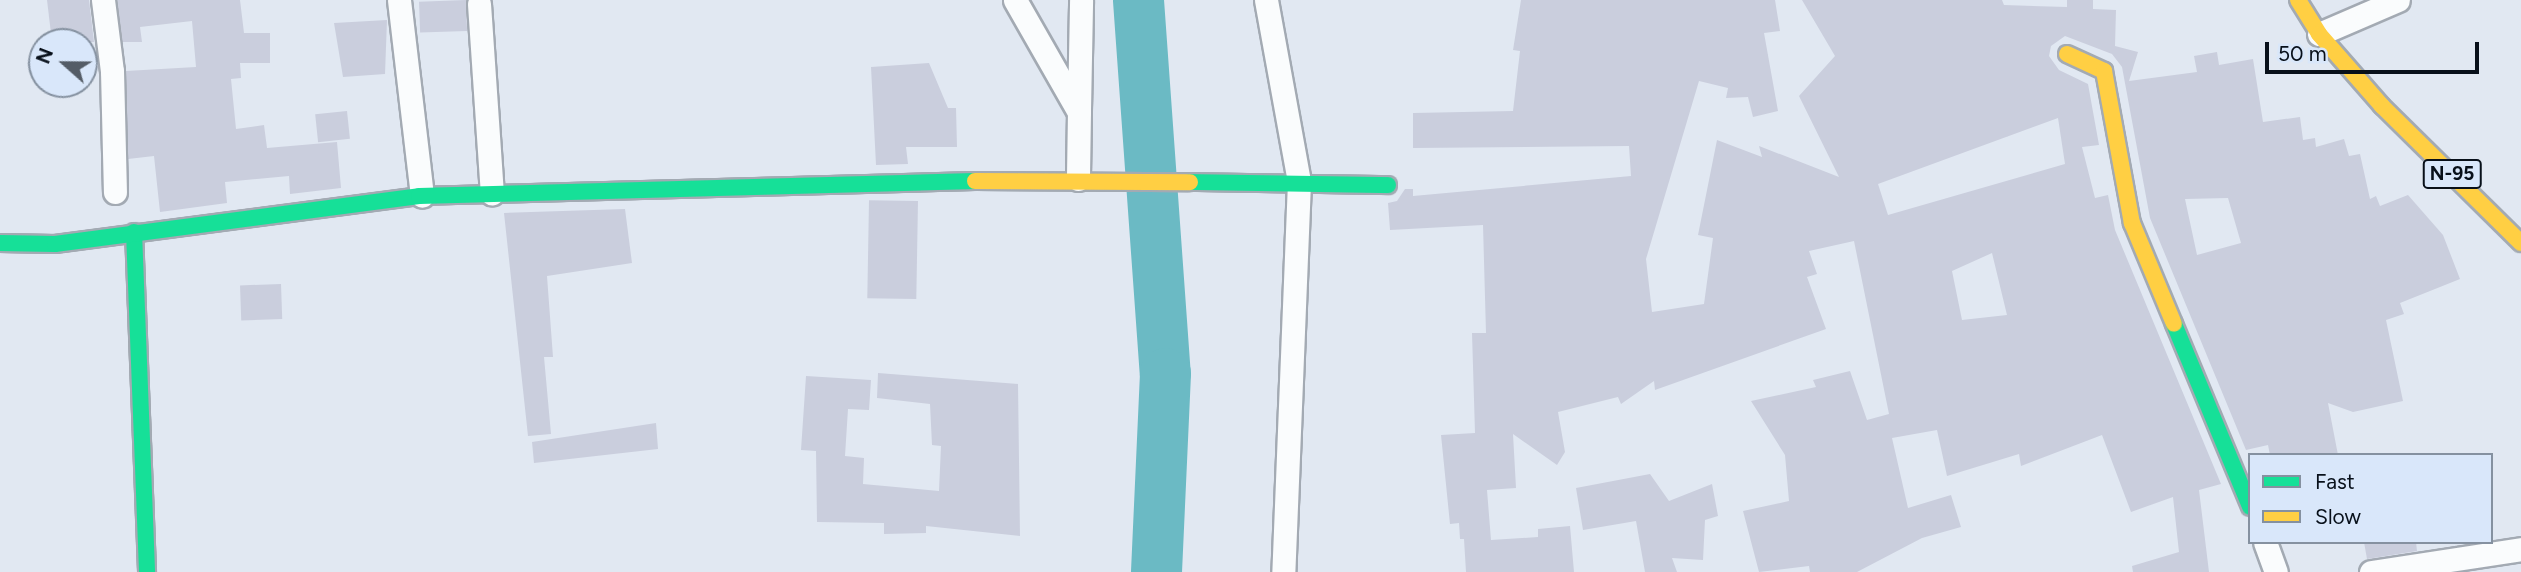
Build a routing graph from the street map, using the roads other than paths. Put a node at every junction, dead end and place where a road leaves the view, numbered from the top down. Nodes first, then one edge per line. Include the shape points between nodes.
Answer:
1 (103, 0) edge
2 (400, 0) edge
3 (1015, 0) edge
4 (1081, 0) edge
5 (1266, 0) edge
6 (2298, 0) edge
7 (2398, 0) edge
8 (478, 4) dead end
9 (2319, 34) junction
10 (2067, 54) dead end
11 (1079, 112) junction
12 (1078, 179) junction
13 (1298, 182) junction
14 (1388, 185) dead end
15 (115, 192) dead end
16 (492, 194) junction
17 (422, 196) junction
18 (134, 232) junction
19 (0, 243) edge
20 (2521, 243) edge
21 (2248, 502) edge
22 (2265, 544) edge
23 (2521, 549) edge
24 (147, 572) edge
25 (1283, 572) edge
26 (2276, 572) edge
27 (2371, 572) edge

1 - 15 street via 112,71
2 - 17 street
3 - 11 street
4 - 11 street
5 - 13 street
6 - 9 main road, N-95
7 - 9 street
8 - 16 street
9 - 20 main road, N-95 via 2382,106
10 - 21 main road via 2104,71 2132,223
11 - 12 street
12 - 13 main road
12 - 16 main road
13 - 14 main road
13 - 25 street
16 - 17 main road
17 - 18 main road
18 - 19 main road via 55,244
18 - 24 main road
22 - 26 street
23 - 27 street

